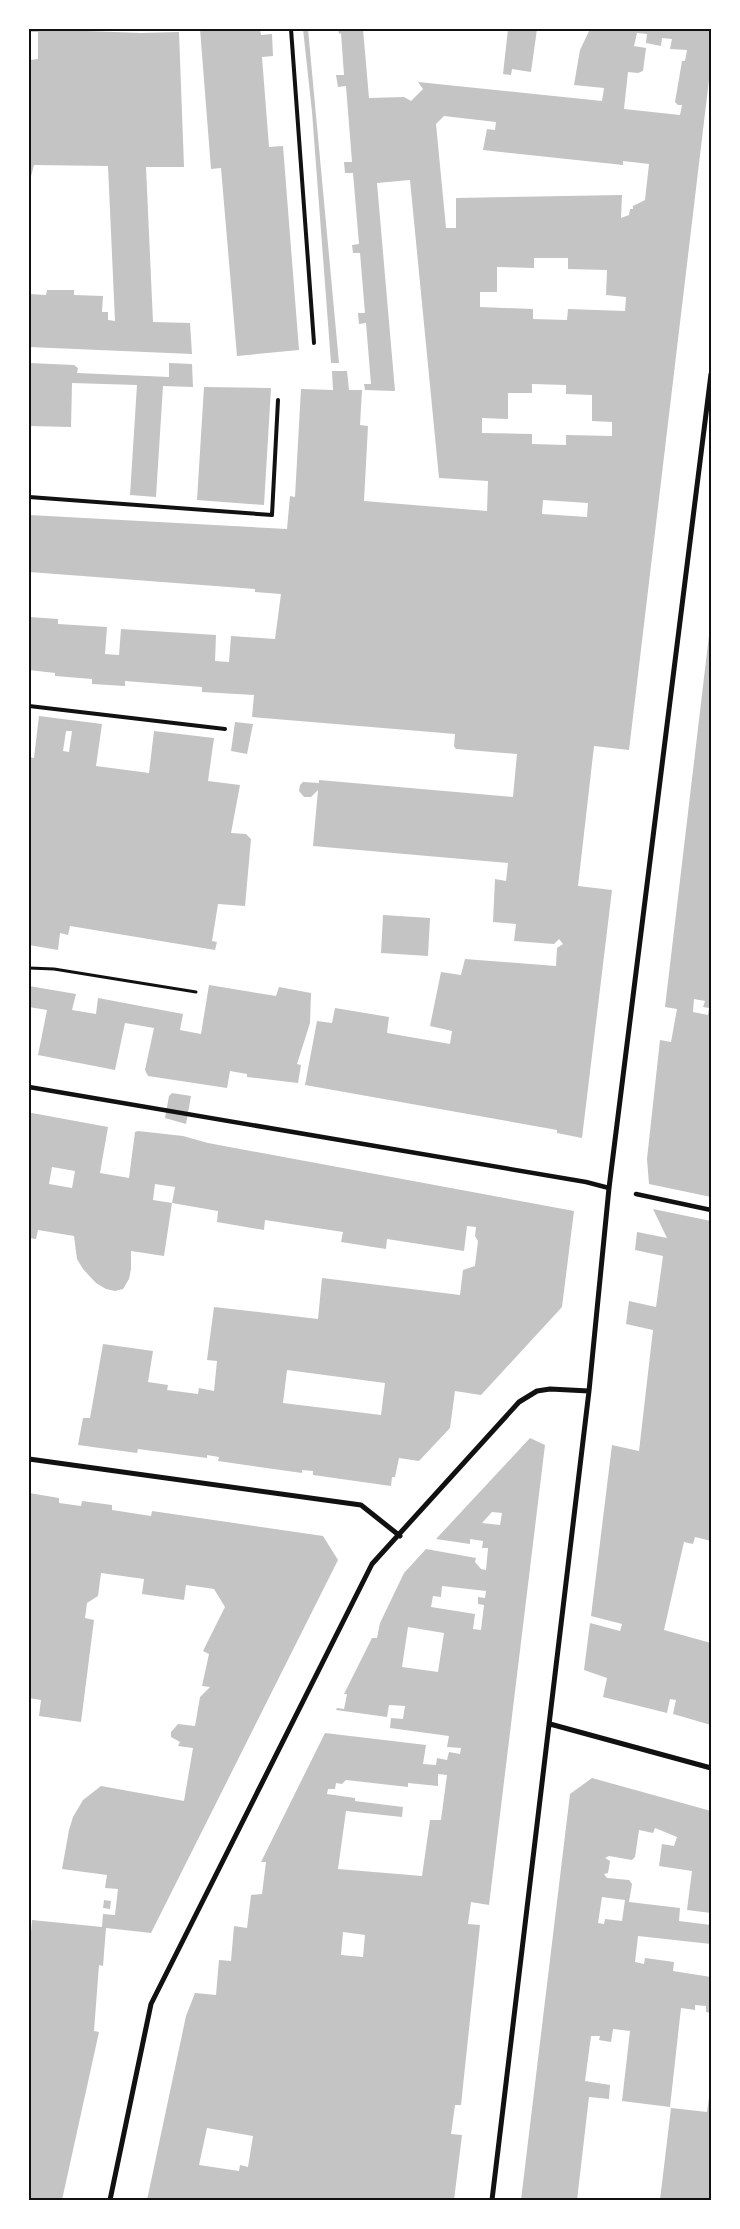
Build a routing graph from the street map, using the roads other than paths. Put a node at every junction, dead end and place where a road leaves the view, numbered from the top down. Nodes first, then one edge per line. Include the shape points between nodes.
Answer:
1 (290, 29) edge
2 (314, 343) dead end
3 (711, 374) edge
4 (278, 400) dead end
5 (29, 497) edge
6 (29, 706) edge
7 (225, 729) dead end
8 (29, 1087) edge
9 (609, 1188) junction
10 (636, 1194) dead end
11 (711, 1210) edge
12 (590, 1391) junction
13 (29, 1459) edge
14 (400, 1536) junction
15 (550, 1724) junction
16 (711, 1768) edge
17 (110, 2200) edge
18 (492, 2200) edge

1 - 2 lane
3 - 9 street
4 - 5 lane via 272,515
6 - 7 lane
8 - 9 street
9 - 12 street
10 - 11 street
12 - 14 street via 537,1391 519,1402
12 - 15 street
13 - 14 street via 361,1505
14 - 17 street via 372,1564 151,2004
15 - 16 street
15 - 18 street

